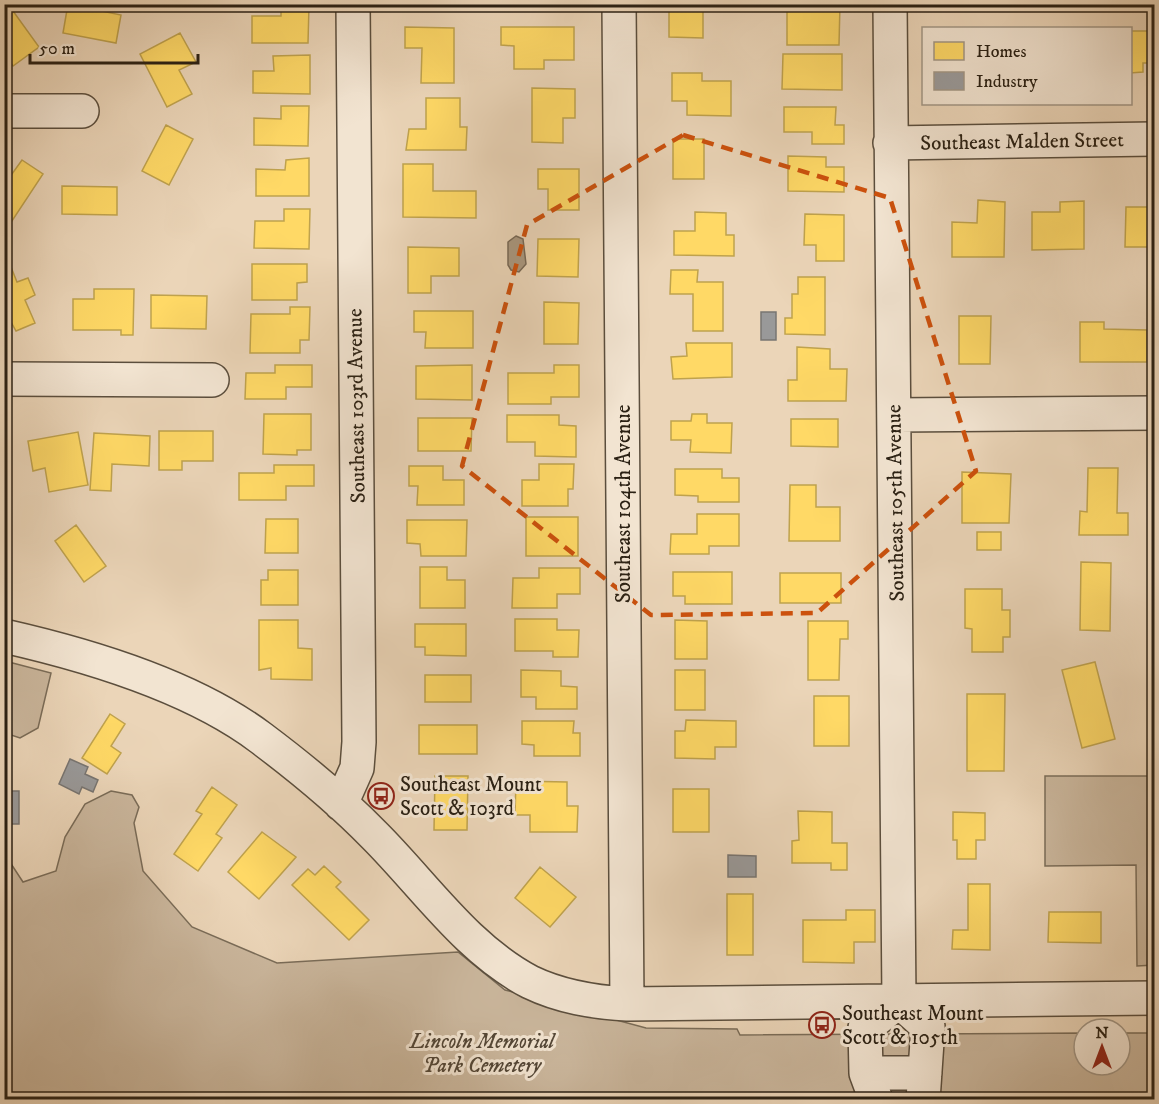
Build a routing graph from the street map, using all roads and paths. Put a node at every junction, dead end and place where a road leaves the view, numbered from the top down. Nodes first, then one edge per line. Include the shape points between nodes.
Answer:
1 (353, 4) edge
2 (619, 4) edge
3 (890, 4) edge
4 (4, 111) edge
5 (82, 111) dead end
6 (1155, 140) edge
7 (890, 143) junction
8 (4, 379) edge
9 (212, 380) dead end
10 (1155, 413) edge
11 (894, 415) junction
12 (4, 636) edge
13 (341, 804) junction
14 (1155, 998) edge
15 (899, 1002) junction
16 (627, 1005) junction
17 (871, 1086) edge
18 (924, 1086) edge

1 - 13 street, Southeast 103rd Avenue via 359,742 357,768
2 - 16 street, Southeast 104th Avenue
3 - 7 street, Southeast 105th Avenue
4 - 5 street
6 - 7 street, Southeast Malden Street
7 - 11 street, Southeast 105th Avenue
8 - 9 street
10 - 11 street
11 - 15 street, Southeast 105th Avenue
12 - 13 street via 97,660 225,716 258,736
13 - 16 street via 497,960 530,982 556,992
14 - 15 street
15 - 16 street
15 - 17 street via 865,1028
15 - 18 street via 928,1027
17 - 18 street

